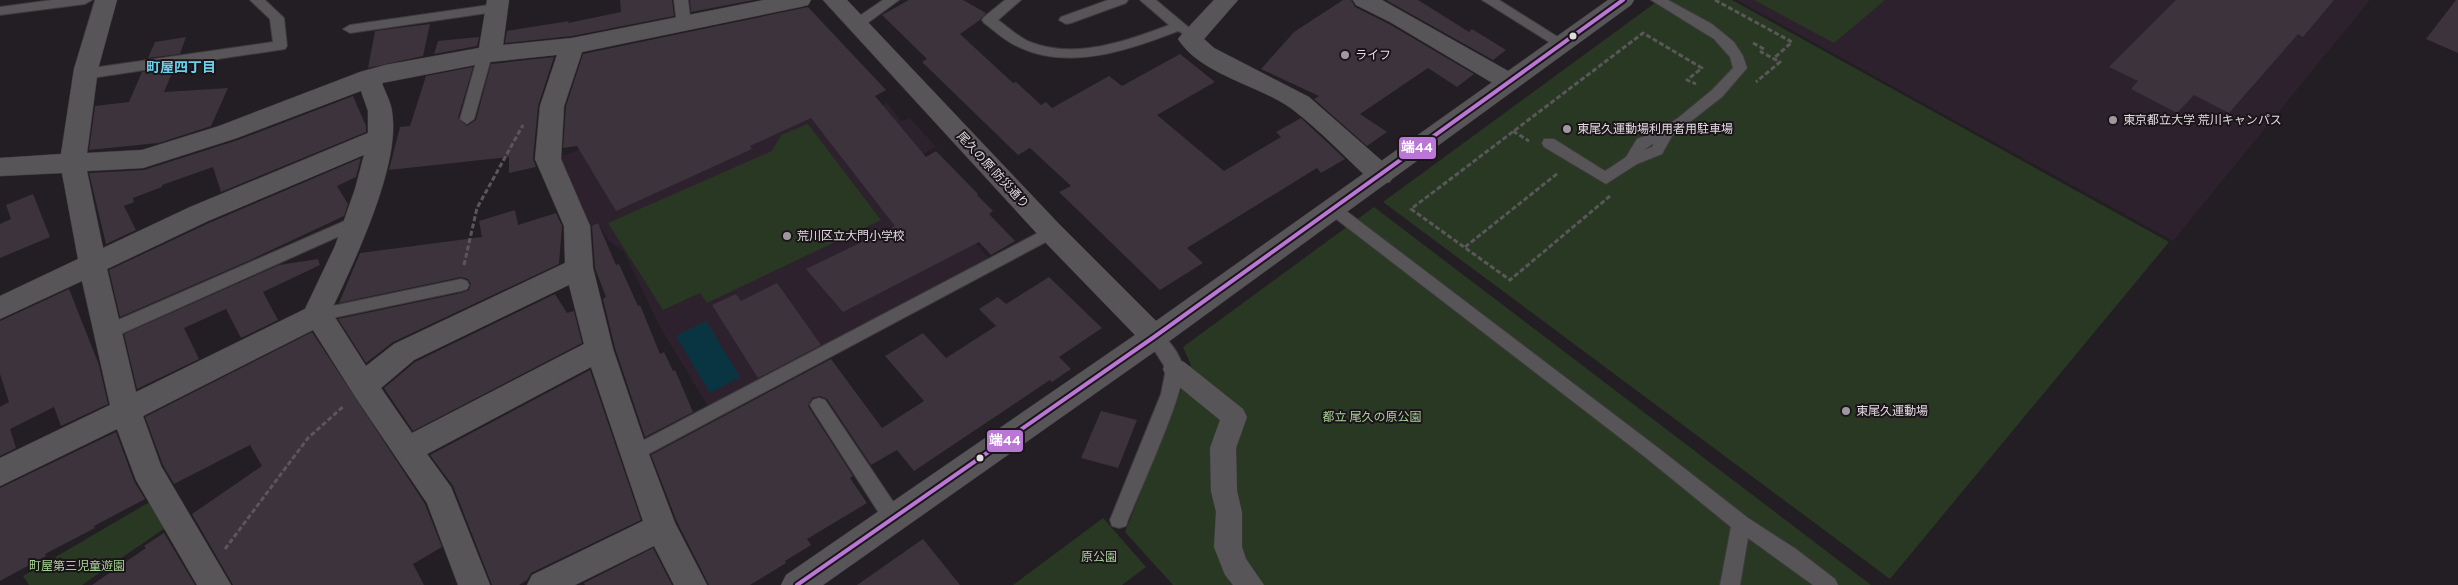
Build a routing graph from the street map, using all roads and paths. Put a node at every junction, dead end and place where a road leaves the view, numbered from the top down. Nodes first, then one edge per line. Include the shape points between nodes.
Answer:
1 (86, 0) edge
2 (106, 0) edge
3 (257, 0) edge
4 (681, 0) edge
5 (800, 0) edge
6 (834, 0) edge
7 (892, 0) edge
8 (1014, 0) edge
9 (1120, 0) edge
10 (1147, 0) edge
11 (1227, 0) edge
12 (1364, 0) edge
13 (1489, 0) edge
14 (1623, 0) edge
15 (1658, 0) edge
16 (1715, 0) edge
17 (497, 4) edge
18 (0, 11) edge
19 (1066, 20) dead end
20 (856, 24) junction
21 (684, 25) junction
22 (350, 29) dead end
23 (1186, 31) junction
24 (1643, 33) dead end
25 (1562, 44) junction
26 (572, 46) junction
27 (488, 55) junction
28 (1772, 58) dead end
29 (85, 74) junction
30 (368, 78) junction
31 (1509, 82) junction
32 (1714, 95) junction
33 (468, 119) dead end
34 (525, 122) dead end
35 (381, 138) junction
36 (1549, 142) dead end
37 (1632, 160) joint
38 (73, 162) junction
39 (0, 167) edge
40 (1560, 172) dead end
41 (1381, 175) junction
42 (1332, 208) junction
43 (356, 222) junction
44 (1051, 232) junction
45 (1465, 247) dead end
46 (92, 263) junction
47 (579, 268) junction
48 (461, 285) joint
49 (0, 308) edge
50 (318, 315) junction
51 (108, 332) junction
52 (1154, 338) junction
53 (599, 349) junction
54 (1175, 369) junction
55 (364, 386) junction
56 (819, 405) dead end
57 (126, 411) junction
58 (407, 450) junction
59 (634, 454) junction
60 (0, 473) edge
61 (893, 518) junction
62 (1119, 520) dead end
63 (1741, 524) junction
64 (662, 527) junction
65 (211, 579) edge
66 (474, 585) edge
67 (543, 585) edge
68 (691, 585) edge
69 (797, 585) edge
70 (1250, 585) edge
71 (1730, 585) edge
72 (1828, 585) edge

1 - 18 lane
2 - 29 street
3 - 29 lane via 277,18 280,46
4 - 21 lane
5 - 21 street
6 - 20 street, 尾久の原 防災通り
7 - 20 lane
8 - 23 lane via 989,20 1024,44 1048,52 1078,53
9 - 19 lane
10 - 23 lane
11 - 23 street
12 - 31 street
13 - 25 lane
14 - 25 street
15 - 32 lane via 1713,31 1736,52 1740,68
16 - 28 path via 1792,42
17 - 22 lane
17 - 27 street
20 - 44 street, 尾久の原 防災通り
21 - 26 street
23 - 41 street via 1206,54 1300,103
24 - 32 path via 1702,68 1687,80
25 - 31 street
26 - 27 street
26 - 47 street via 552,106 548,159 577,226
27 - 30 street
27 - 33 lane
29 - 38 street
30 - 35 street via 380,111
30 - 38 street via 228,132 143,159
31 - 41 street
32 - 37 lane via 1666,133 1662,146 1649,156
34 - 48 path via 477,208
35 - 43 street
35 - 46 street
36 - 37 lane via 1606,179
38 - 39 street
38 - 46 street
40 - 45 path
41 - 42 street
42 - 52 street
42 - 63 lane
43 - 50 street
43 - 51 lane
44 - 52 street, 尾久の原 防災通り
44 - 59 lane
46 - 49 street
46 - 51 street
47 - 53 street
47 - 55 street via 404,352
48 - 50 lane
50 - 55 street
50 - 57 street
51 - 57 street
52 - 54 lane via 1170,357
52 - 61 street
53 - 58 street
53 - 59 street
54 - 62 lane via 1170,394
54 - 70 street via 1234,417 1223,448 1228,547 1235,566
55 - 58 street
55 - 65 path via 308,438
56 - 61 lane
57 - 60 street
57 - 65 street via 147,471
58 - 66 street via 440,497
59 - 64 street
61 - 69 street
63 - 71 lane
63 - 72 lane
64 - 67 street
64 - 68 street

